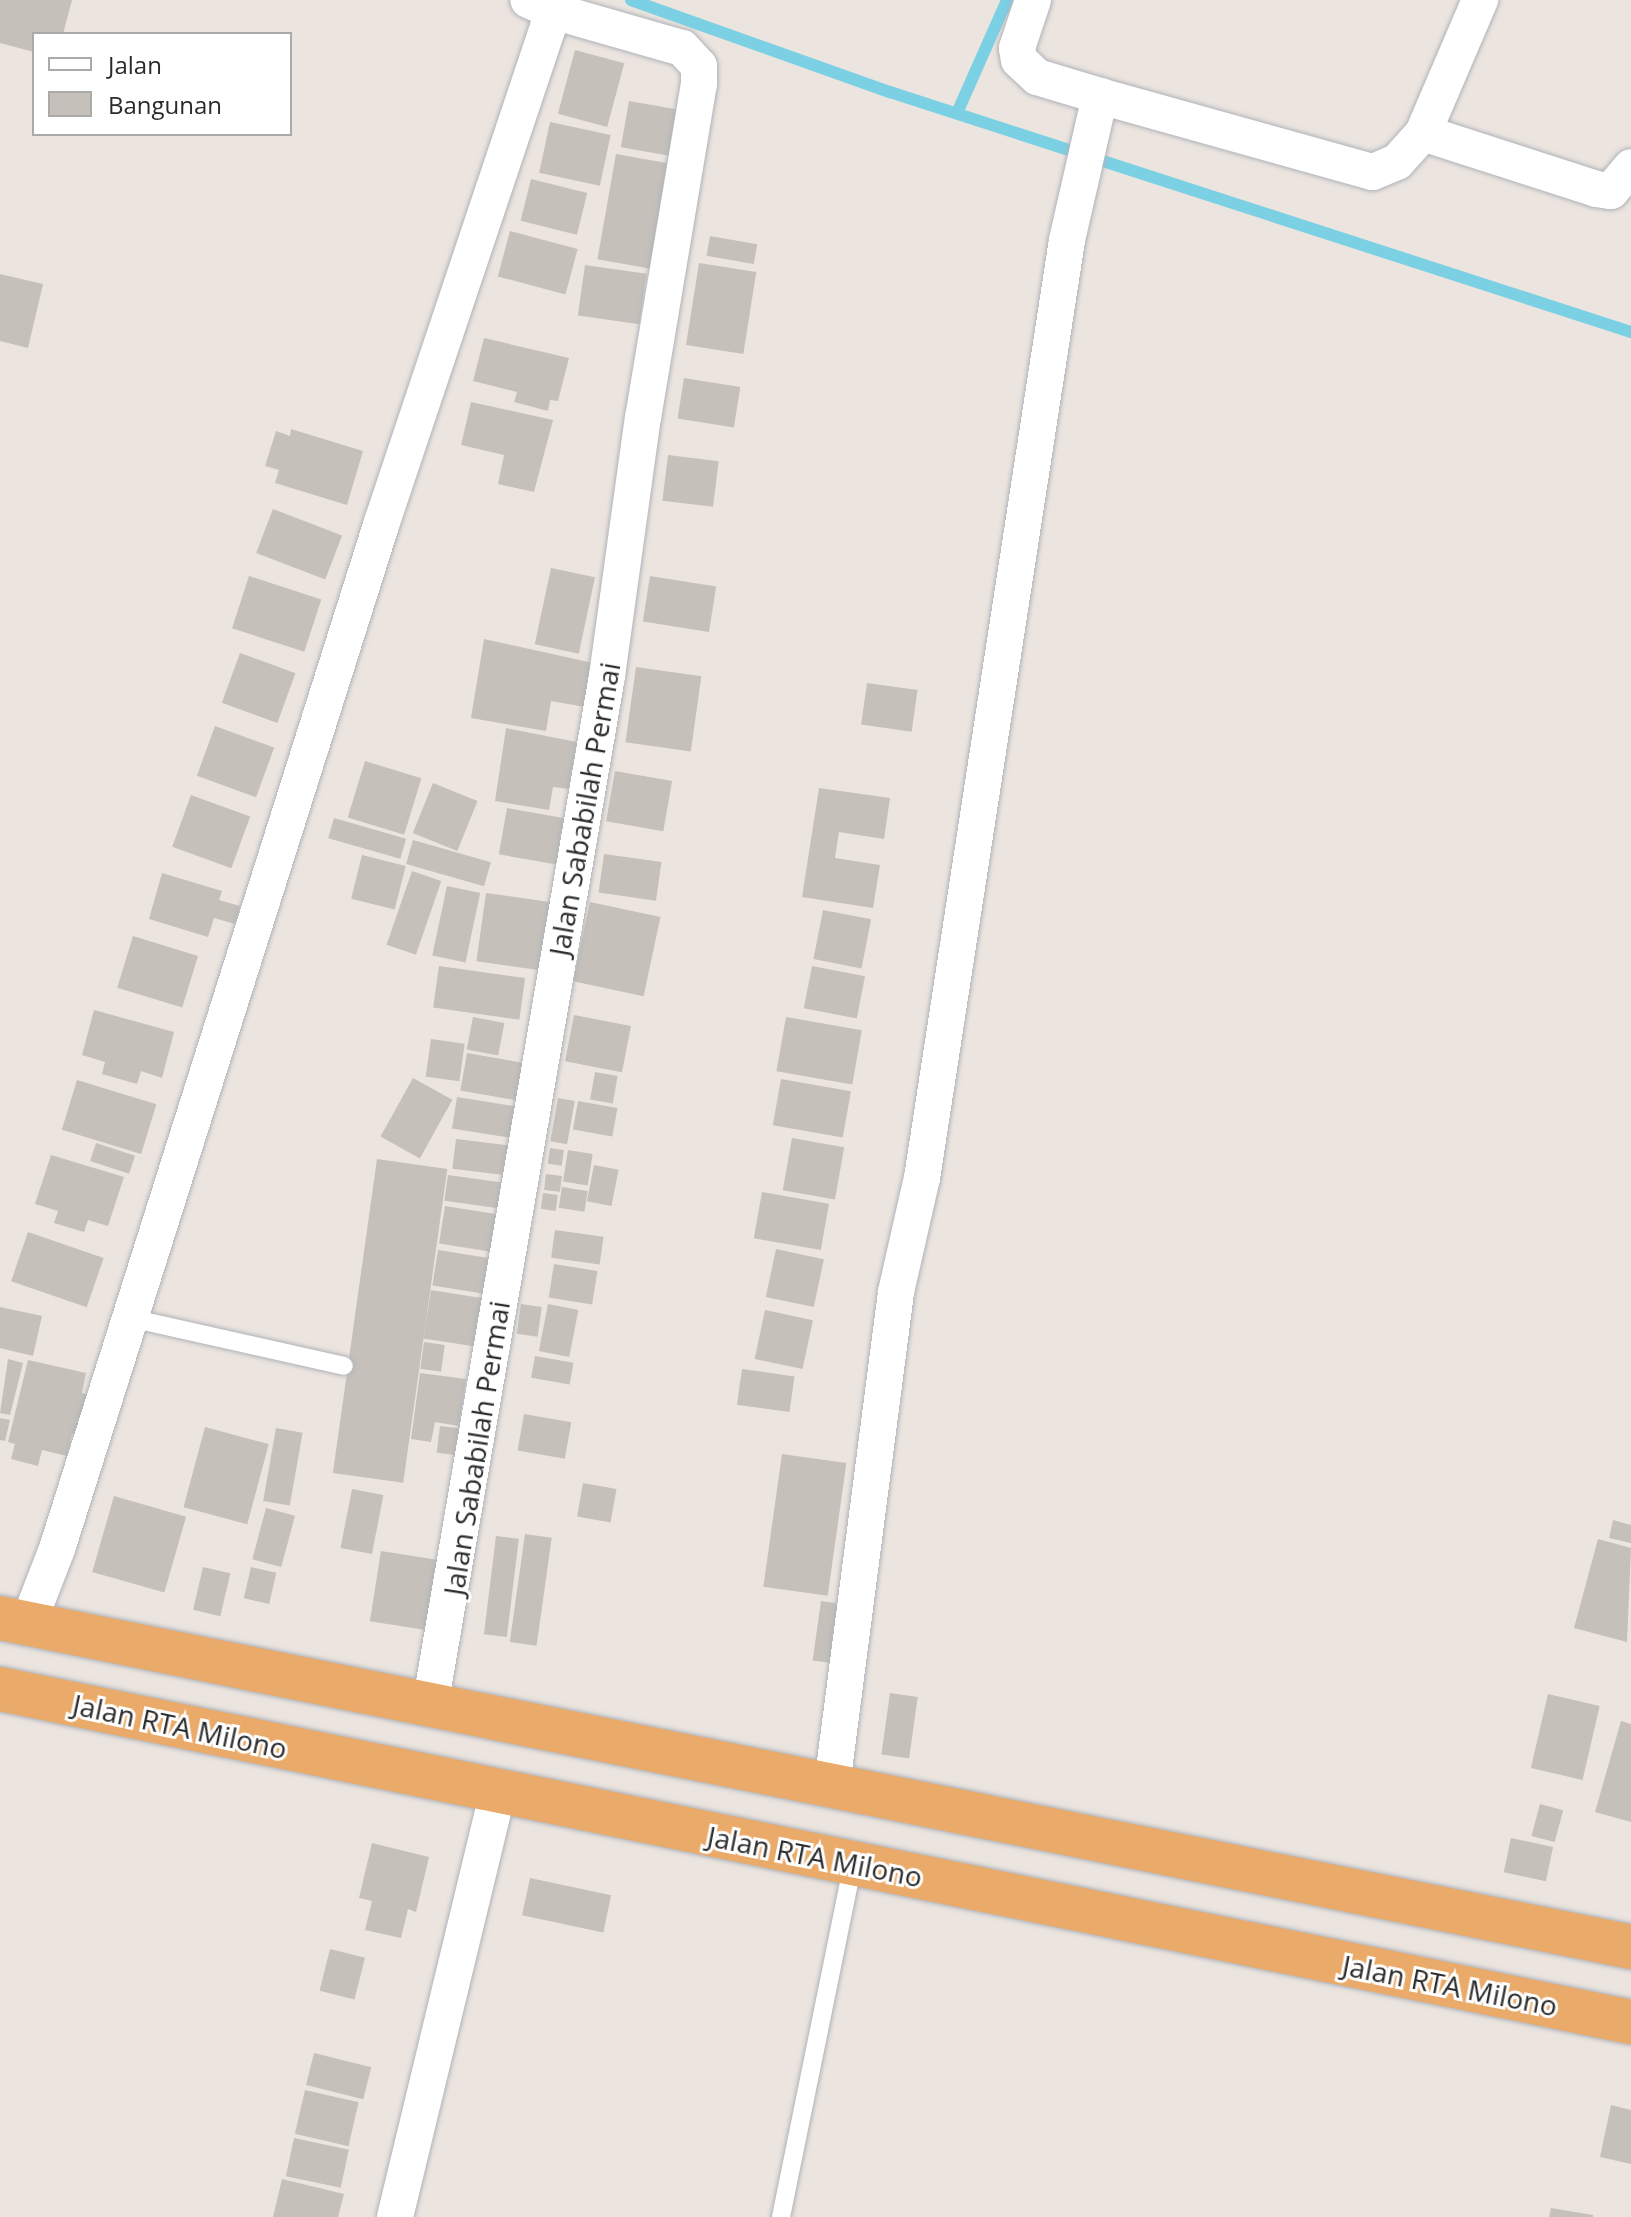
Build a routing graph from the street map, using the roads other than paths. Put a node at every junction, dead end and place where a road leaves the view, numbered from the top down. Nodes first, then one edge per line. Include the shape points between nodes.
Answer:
1 (1033, 0) edge
2 (1480, 0) edge
3 (541, 5) edge
4 (1097, 107) junction
5 (1423, 133) junction
6 (1631, 167) edge
7 (130, 1318) junction
8 (344, 1366) dead end
9 (14, 1621) edge
10 (0, 1689) edge
11 (430, 1706) junction
12 (622, 1744) junction
13 (832, 1785) junction
14 (498, 1791) junction
15 (609, 1814) junction
16 (853, 1864) junction
17 (1631, 1947) edge
18 (1631, 2022) edge
19 (395, 2217) edge
20 (781, 2217) edge

1 - 4 street via 1017,48 1019,60 1037,77
2 - 5 street
3 - 7 street
3 - 11 street, Jalan Sababilah Permai via 682,48 699,66 699,84 643,418 607,676
4 - 5 street via 1373,172 1397,162
4 - 13 street via 1081,169 922,1178 896,1292
5 - 6 street via 1596,189 1611,191
7 - 8 lane
7 - 9 street
9 - 11 highway
10 - 14 highway, Jalan RTA Milono
11 - 12 highway
12 - 13 highway
12 - 15 highway
13 - 17 highway
14 - 15 highway, Jalan RTA Milono
14 - 19 street
15 - 16 highway, Jalan RTA Milono
16 - 18 highway, Jalan RTA Milono
16 - 20 lane

